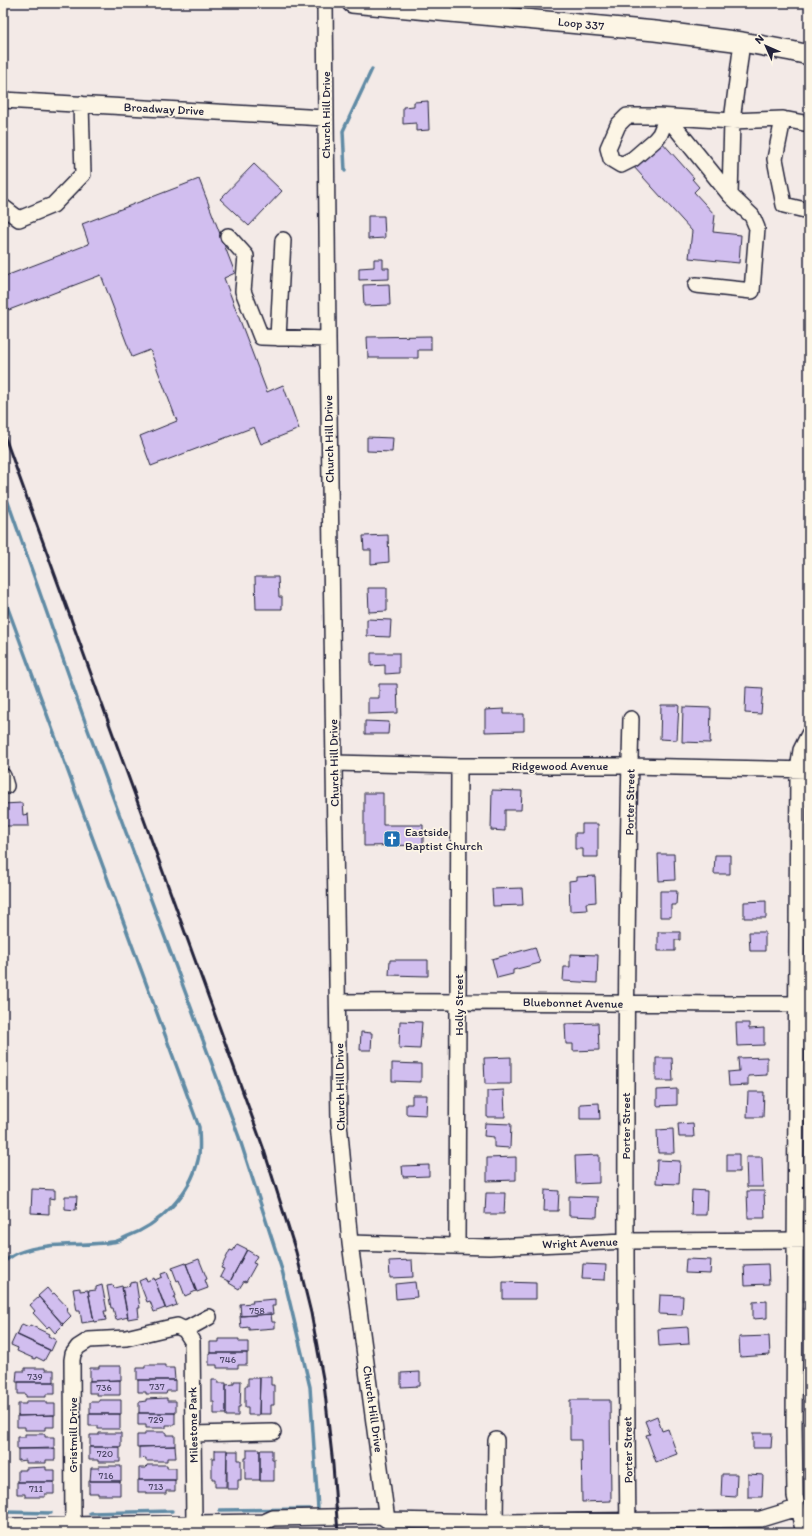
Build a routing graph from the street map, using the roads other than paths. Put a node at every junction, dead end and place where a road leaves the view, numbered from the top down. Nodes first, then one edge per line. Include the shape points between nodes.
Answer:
1 (325, 3) edge
2 (352, 3) edge
3 (742, 42) junction
4 (809, 55) edge
5 (3, 100) edge
6 (81, 104) junction
7 (325, 118) junction
8 (783, 119) junction
9 (732, 122) junction
10 (809, 124) edge
11 (730, 194) junction
12 (3, 207) edge
13 (809, 211) edge
14 (228, 236) dead end
15 (283, 240) dead end
16 (696, 285) dead end
17 (278, 338) junction
18 (328, 339) junction
19 (632, 718) dead end
20 (809, 734) edge
21 (334, 763) junction
22 (459, 766) junction
23 (630, 766) junction
24 (804, 770) edge
25 (459, 1001) junction
26 (338, 1002) junction
27 (627, 1004) junction
28 (803, 1004) edge
29 (803, 1240) edge
30 (626, 1241) junction
31 (350, 1243) junction
32 (458, 1245) junction
33 (209, 1317) dead end
34 (185, 1330) junction
35 (273, 1432) dead end
36 (193, 1434) junction
37 (496, 1440) dead end
38 (797, 1508) junction
39 (388, 1520) junction
40 (495, 1522) junction
41 (73, 1525) junction
42 (3, 1526) edge
43 (628, 1527) edge
44 (193, 1528) edge
45 (804, 1533) edge

1 - 7 street, Church Hill Drive
2 - 3 main road, Loop 337 via 639,29
3 - 4 main road, Loop 337
3 - 9 street
5 - 6 street, Broadway Drive
6 - 7 street, Broadway Drive
6 - 12 street via 83,174 53,205 19,219
7 - 18 street, Church Hill Drive
8 - 9 street
8 - 10 street
8 - 13 street via 775,159 784,205
9 - 11 street
9 - 11 street via 667,117
11 - 16 street via 752,216 757,228 752,291
14 - 17 street via 246,256 243,291 261,337
15 - 17 street
17 - 18 street
18 - 21 street, Church Hill Drive
19 - 23 street, Porter Street
20 - 24 street via 801,750
21 - 22 street, Ridgewood Avenue
21 - 26 street, Church Hill Drive
22 - 23 street, Ridgewood Avenue
22 - 25 street, Holly Street
23 - 24 street, Ridgewood Avenue
23 - 27 street, Porter Street
24 - 28 street
25 - 26 street, Bluebonnet Avenue
25 - 27 street, Bluebonnet Avenue
25 - 32 street, Holly Street
26 - 31 street, Church Hill Drive via 339,1122
27 - 28 street, Bluebonnet Avenue
27 - 30 street, Porter Street
28 - 29 street
29 - 30 street, Wright Avenue
29 - 38 street via 794,1426
30 - 32 street, Wright Avenue via 489,1247
30 - 43 street, Porter Street
31 - 32 street, Wright Avenue
31 - 39 street, Church Hill Drive
33 - 34 street
34 - 36 street, Milestone Park via 192,1341
34 - 41 street, Gristmill Drive via 177,1326 126,1338 89,1340 78,1347 72,1360
35 - 36 street
36 - 44 street, Milestone Park
37 - 40 street
38 - 43 street via 761,1518
38 - 45 street
39 - 40 street
39 - 44 street via 382,1525 264,1522
40 - 43 street
41 - 42 street
41 - 44 street

